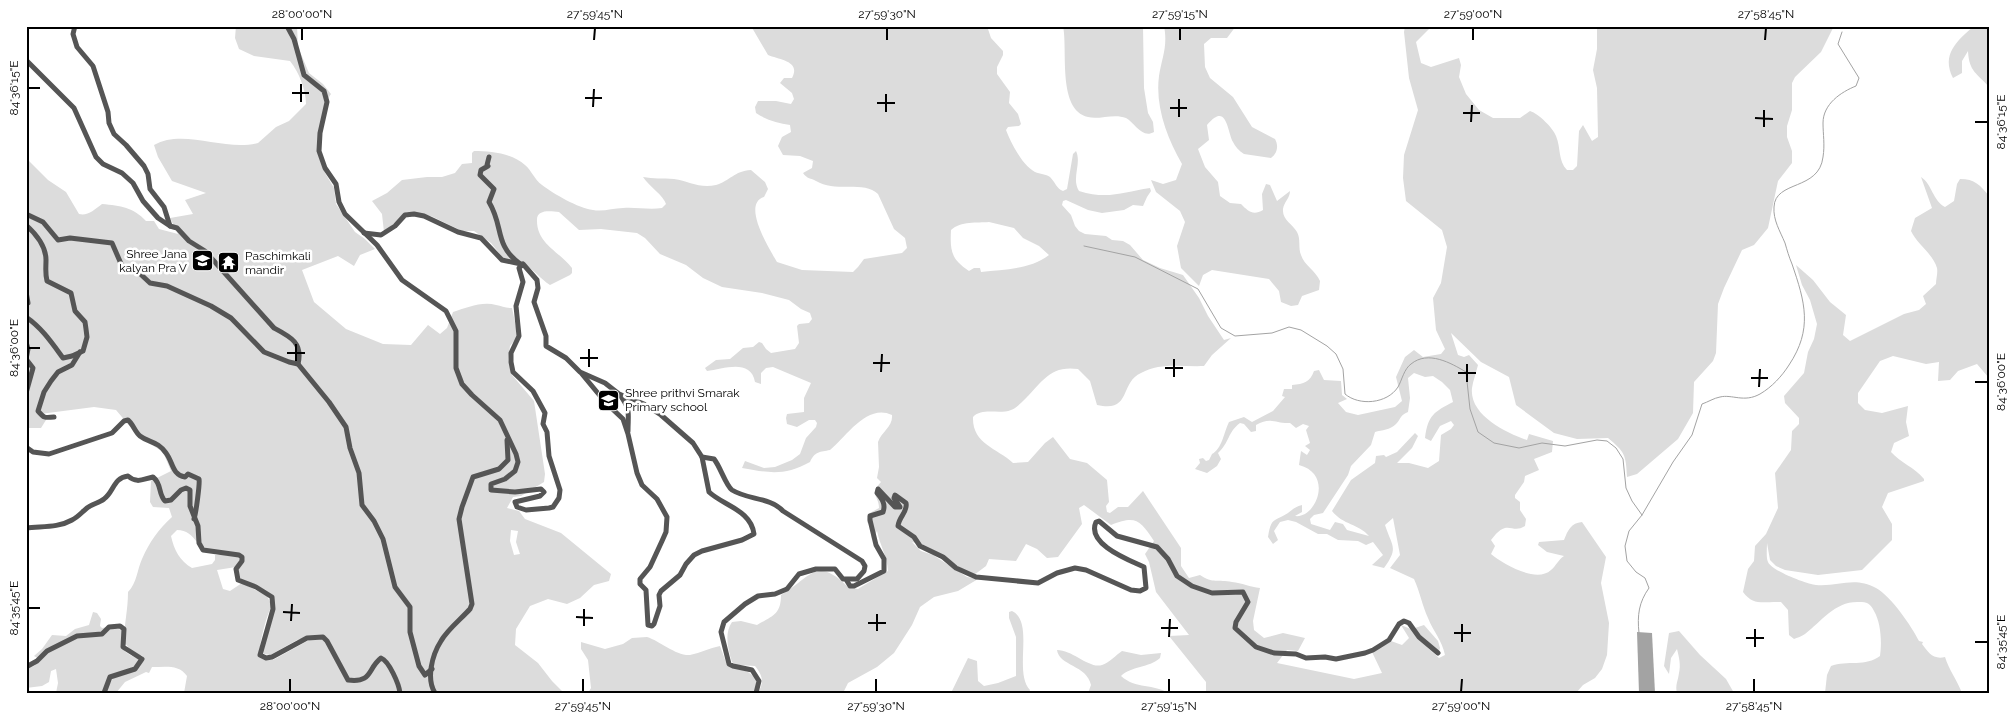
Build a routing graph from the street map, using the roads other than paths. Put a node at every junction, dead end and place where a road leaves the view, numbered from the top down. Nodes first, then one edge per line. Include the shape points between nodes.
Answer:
1 (75, 26) edge
2 (288, 26) edge
3 (26, 60) edge
4 (489, 157) dead end
5 (26, 214) edge
6 (170, 226) junction
7 (28, 228) edge
8 (364, 233) junction
9 (521, 264) junction
10 (26, 292) edge
11 (26, 301) edge
12 (26, 317) edge
13 (26, 342) edge
14 (80, 352) junction
15 (298, 364) junction
16 (580, 372) junction
17 (26, 393) edge
18 (619, 394) junction
19 (54, 417) dead end
20 (628, 434) junction
21 (507, 437) junction
22 (26, 447) edge
23 (702, 457) junction
24 (194, 519) junction
25 (26, 528) edge
26 (847, 580) junction
27 (1438, 653) dead end
28 (26, 667) edge
29 (432, 669) junction
30 (104, 693) edge
31 (400, 693) edge
32 (435, 693) edge
33 (756, 693) edge

1 - 6 street via 73,34 77,47 93,66 109,124 114,134 144,166 150,189 164,207
2 - 8 street via 304,75 324,91 327,102 319,142 321,158 336,184 345,214
3 - 6 street via 74,108 96,157 134,183 143,201
4 - 9 street via 488,166 481,170 480,175 494,189 489,202 496,214 504,248
5 - 15 street via 43,222 58,240 70,238 112,244 122,266 134,268 150,283 167,286 211,306 231,318 264,352
6 - 15 street via 205,251 274,328 288,335 299,347
7 - 14 street via 42,243 47,281 71,293 75,311 85,322 86,345
8 - 9 street via 381,235 405,215 414,214 481,238 502,260
8 - 21 street via 402,280 446,311 456,331 456,368 462,384 500,420
9 - 16 street via 537,280 534,302 546,336 546,346 566,358
9 - 21 street via 523,282 515,311 519,336 511,352 511,362 513,372 533,392 545,413 543,424 549,456 560,490 553,507 526,510 515,505 514,502 540,496 544,492 541,488 515,492 491,490 491,484 505,479 517,467 516,454
10 - 11 street
12 - 14 street via 49,337 63,358
13 - 17 street via 26,359 34,368
14 - 19 street via 72,365 58,372 44,392 38,411 45,418
15 - 29 street via 346,427 359,473 362,505 383,539 395,587 410,606 410,632 419,666 425,675
16 - 18 street via 605,383
16 - 20 street via 623,419
18 - 20 street via 630,413
18 - 23 street via 661,415 692,443
20 - 23 street via 642,485 657,499 667,517 666,532 655,558 640,579 646,590 648,625 654,624 660,606 658,595 680,575 694,555 754,534 754,528 743,513 709,492
21 - 29 street via 508,460 499,469 473,477 462,507 460,526 472,604 442,639
22 - 24 street via 48,454 112,433 128,420 140,436 162,447 175,472 199,479
23 - 26 street via 714,459 731,490 776,503 783,511 862,561 864,571 856,580
24 - 25 street via 190,490 181,490 171,500 165,501 161,497 160,484 153,477 143,482 128,476 118,480 104,499 71,521
24 - 31 street via 203,550 242,557 236,569 238,580 272,597 273,609 260,655 272,657 307,638 323,637 348,680 365,679 381,658 389,663
26 - 27 street via 850,586 854,586 884,571 884,559 876,545 870,520 870,516 883,512 883,500 877,493 878,489 895,507 900,506 894,498 897,494 906,502 905,511 899,519 901,529 914,537 920,546 976,577 1038,583 1075,568 1131,590 1146,588 1144,567 1101,544 1094,525 1099,521 1117,536 1157,547 1177,576 1192,586 1212,593 1243,592 1248,602 1236,622 1236,628 1256,647 1306,658 1336,659 1365,653 1389,640 1404,621 1409,622 1419,637
26 - 33 street via 836,569 816,569 799,574 787,589 758,596 724,622 722,632 727,659 733,666 752,670 759,681
28 - 30 street via 46,651 77,636 102,634 109,627 120,626 124,629 123,647 142,659 135,668 110,677
29 - 32 street via 430,681

